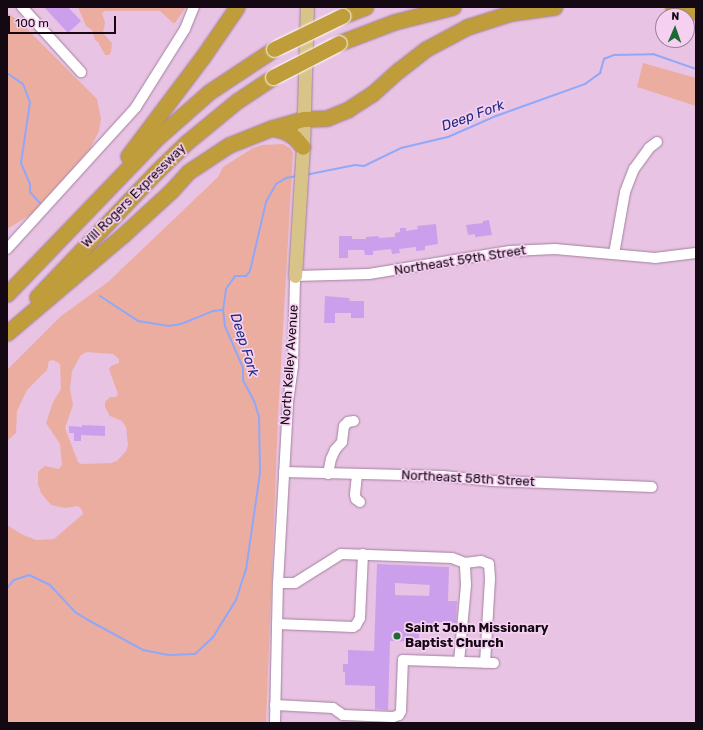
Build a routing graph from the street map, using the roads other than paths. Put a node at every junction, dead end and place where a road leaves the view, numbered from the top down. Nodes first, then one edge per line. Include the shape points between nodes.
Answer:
1 (22, 7) edge
2 (194, 7) edge
3 (237, 7) edge
4 (307, 7) edge
5 (365, 7) edge
6 (453, 7) edge
7 (555, 7) edge
8 (673, 7) edge
9 (696, 12) edge
10 (81, 72) dead end
11 (304, 119) junction
12 (272, 128) junction
13 (657, 142) dead end
14 (303, 147) junction
15 (91, 206) junction
16 (7, 249) edge
17 (696, 253) edge
18 (614, 254) junction
19 (295, 276) junction
20 (7, 294) edge
21 (7, 328) edge
22 (7, 333) edge
23 (354, 421) dead end
24 (284, 472) junction
25 (328, 474) junction
26 (357, 475) junction
27 (652, 487) dead end
28 (360, 502) dead end
29 (363, 554) junction
30 (466, 563) junction
31 (278, 583) junction
32 (277, 624) junction
33 (459, 662) junction
34 (275, 705) junction
35 (275, 723) edge

1 - 10 street
2 - 16 street via 185,29 136,107
3 - 15 highway
4 - 11 main road, North Kelley Avenue
5 - 15 highway, Will Rogers Expressway, bridge via 274,49 230,77 191,107 145,149
6 - 21 highway, Will Rogers Expressway, bridge via 394,22 339,43 273,77 237,101 187,142 149,179
7 - 11 highway via 504,15 462,30 426,50 372,94 347,110 327,118
8 - 9 highway
11 - 12 highway
11 - 14 main road, North Kelley Avenue
12 - 14 highway via 289,134
12 - 22 highway via 229,145 188,172 123,235
13 - 18 street via 649,148 634,169 625,192
14 - 19 main road, North Kelley Avenue
15 - 20 highway, Will Rogers Expressway
17 - 18 street, Northeast 59th Street via 655,258
18 - 19 street, Northeast 59th Street via 555,249 510,251 369,274
19 - 24 street, North Kelley Avenue via 293,366
23 - 25 street via 344,426 342,442 330,459
24 - 25 street, Northeast 58th Street
24 - 31 street, North Kelley Avenue
25 - 26 street, Northeast 58th Street
26 - 27 street, Northeast 58th Street via 443,476 493,481
26 - 28 street via 355,495
29 - 30 street via 452,558
29 - 31 street via 341,554 295,583
29 - 32 street via 360,618 356,626
30 - 33 street
30 - 33 street via 481,561 489,564 490,663
31 - 32 street, North Kelley Avenue
32 - 34 street, North Kelley Avenue
33 - 34 street via 403,660 401,711 399,715 392,717 343,715 333,708
34 - 35 street, North Kelley Avenue

